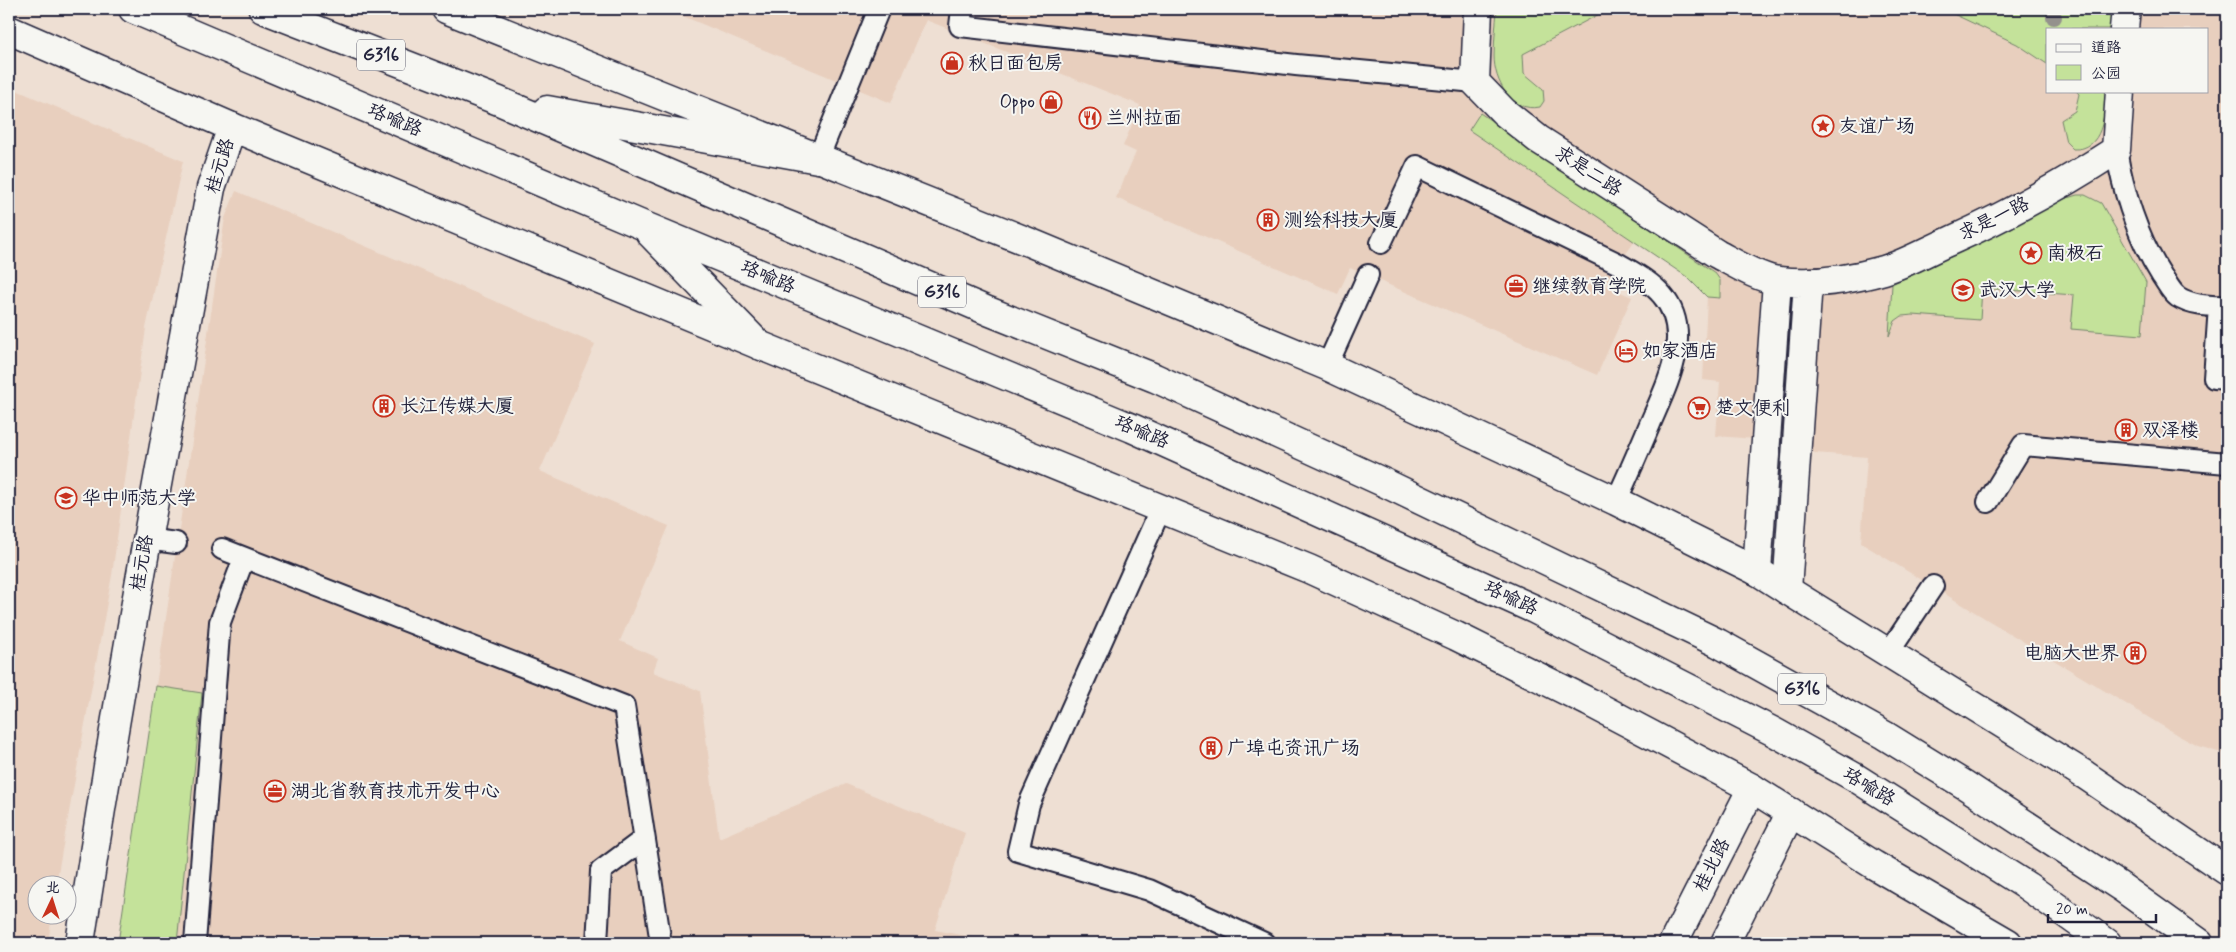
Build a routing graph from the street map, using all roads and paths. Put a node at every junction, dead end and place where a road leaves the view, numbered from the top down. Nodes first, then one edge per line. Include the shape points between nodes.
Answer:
1 (133, 9) edge
2 (263, 9) edge
3 (446, 9) edge
4 (879, 9) edge
5 (962, 9) edge
6 (1478, 9) edge
7 (2126, 9) edge
8 (2124, 28) edge
9 (9, 30) edge
10 (1475, 82) junction
11 (2120, 92) edge
12 (499, 101) junction
13 (232, 127) junction
14 (2116, 150) junction
15 (818, 159) junction
16 (642, 225) junction
17 (1381, 243) dead end
18 (1368, 275) dead end
19 (1777, 281) junction
20 (1808, 282) junction
21 (2223, 306) edge
22 (759, 345) junction
23 (1327, 366) junction
24 (2227, 379) edge
25 (2227, 464) edge
26 (1616, 501) junction
27 (1988, 502) dead end
28 (1160, 508) junction
29 (146, 539) junction
30 (176, 543) dead end
31 (222, 549) dead end
32 (244, 558) junction
33 (1757, 571) junction
34 (1933, 586) dead end
35 (1787, 590) junction
36 (1889, 652) junction
37 (1752, 788) junction
38 (1791, 812) junction
39 (644, 838) junction
40 (2227, 871) edge
41 (2196, 941) edge
42 (80, 943) edge
43 (195, 943) edge
44 (597, 943) edge
45 (661, 943) edge
46 (1264, 943) edge
47 (1673, 943) edge
48 (1725, 943) edge
49 (2008, 943) edge
50 (2107, 943) edge

1 - 16 main road, 珞喻路
2 - 12 main road, G316
3 - 15 main road
4 - 15 lane
5 - 10 lane via 960,26
6 - 10 main road
7 - 8 main road
9 - 13 main road
10 - 19 main road, 求是二路 via 1504,112 1538,139 1717,254
11 - 14 main road
12 - 15 main road
12 - 41 main road, G316 via 988,311 1155,378 1385,482 1718,643 1884,735 1965,785 2121,887
13 - 22 main road
13 - 29 main road, 桂元路 via 211,188
14 - 20 main road, 求是一路 via 2071,180 2004,217 1885,270
14 - 21 lane via 2122,185 2136,225 2172,291 2186,301
15 - 23 main road
16 - 22 main road
16 - 50 main road, 珞喻路 via 1123,424 1534,608 1774,732 1848,774 2027,886
17 - 26 lane via 1417,166 1619,264 1663,295 1676,327 1676,351 1670,376
18 - 23 lane
19 - 20 main road, 求是二路
19 - 33 main road
20 - 35 main road
21 - 24 lane via 2214,378
22 - 28 main road
23 - 26 main road
25 - 27 lane via 2023,445
26 - 33 main road
28 - 37 main road via 1309,569 1456,636
28 - 46 lane via 1029,804 1018,851 1149,890
29 - 30 lane
29 - 42 main road, 桂元路
31 - 32 lane
32 - 39 lane via 624,706
32 - 43 lane via 220,622
33 - 35 main road
34 - 36 lane
35 - 36 main road
36 - 40 main road via 2085,775
37 - 38 main road
37 - 47 main road, 桂北路
38 - 48 main road
38 - 49 main road
39 - 44 lane via 601,871
39 - 45 lane

